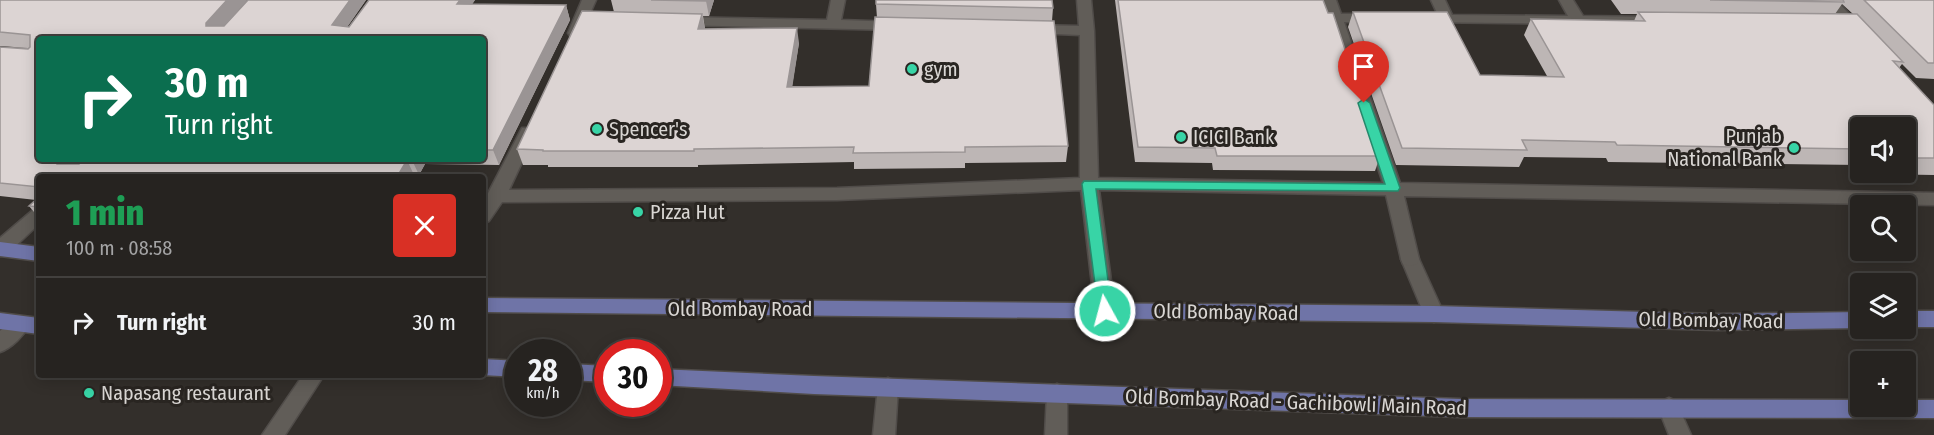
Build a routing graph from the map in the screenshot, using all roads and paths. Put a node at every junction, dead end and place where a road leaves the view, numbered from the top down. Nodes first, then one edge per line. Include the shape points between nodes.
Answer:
1 (589, 0) edge
2 (838, 0) edge
3 (1084, 0) edge
4 (1329, 0) edge
5 (1438, 0) edge
6 (1566, 0) edge
7 (1828, 0) edge
8 (1335, 18) junction
9 (1391, 18) edge
10 (1413, 19) edge
11 (1447, 19) junction
12 (1577, 19) junction
13 (665, 21) edge
14 (1672, 21) edge
15 (1826, 23) edge
16 (832, 24) junction
17 (1850, 24) junction
18 (914, 26) edge
19 (1018, 29) edge
20 (1087, 31) junction
21 (1865, 39) edge
22 (566, 51) edge
23 (537, 113) edge
24 (1089, 184) junction
25 (1393, 188) junction
26 (497, 196) junction
27 (1934, 199) edge
28 (486, 213) edge
29 (36, 217) edge
30 (0, 249) edge
31 (36, 254) edge
32 (486, 305) edge
33 (1105, 311) junction
34 (1434, 314) junction
35 (1934, 319) edge
36 (1850, 320) edge
37 (1916, 320) edge
38 (20, 324) edge
39 (0, 344) edge
40 (486, 367) edge
41 (504, 368) edge
42 (312, 378) edge
43 (672, 378) edge
44 (888, 387) junction
45 (1057, 393) junction
46 (1669, 407) junction
47 (1934, 409) edge
48 (273, 435) edge
49 (884, 435) edge
50 (1056, 435) edge
51 (1680, 435) edge

1 - 22 street via 587,20
2 - 16 street
3 - 20 street
4 - 8 street
5 - 11 street
6 - 12 street
7 - 17 street
8 - 9 street
8 - 25 street
10 - 11 street
11 - 12 street
12 - 14 street
13 - 16 street
15 - 17 street
16 - 18 street
17 - 21 street
19 - 20 street
20 - 24 street
23 - 26 street
24 - 25 street
24 - 26 street via 837,194
24 - 33 street
25 - 27 street
25 - 34 street via 1410,259
26 - 28 street
29 - 30 street
30 - 31 main road
32 - 33 main road, Old Bombay Road
33 - 34 main road, Old Bombay Road
34 - 36 main road, Old Bombay Road via 1717,322
35 - 37 main road
38 - 39 street
40 - 41 main road
42 - 48 street
43 - 44 main road, Old Bombay Road - Gachibowli Main Road
44 - 45 main road, Old Bombay Road - Gachibowli Main Road
44 - 49 street
45 - 46 main road, Old Bombay Road - Gachibowli Main Road via 1460,408
45 - 50 street
46 - 47 main road, Old Bombay Road - Gachibowli Main Road
46 - 51 street

